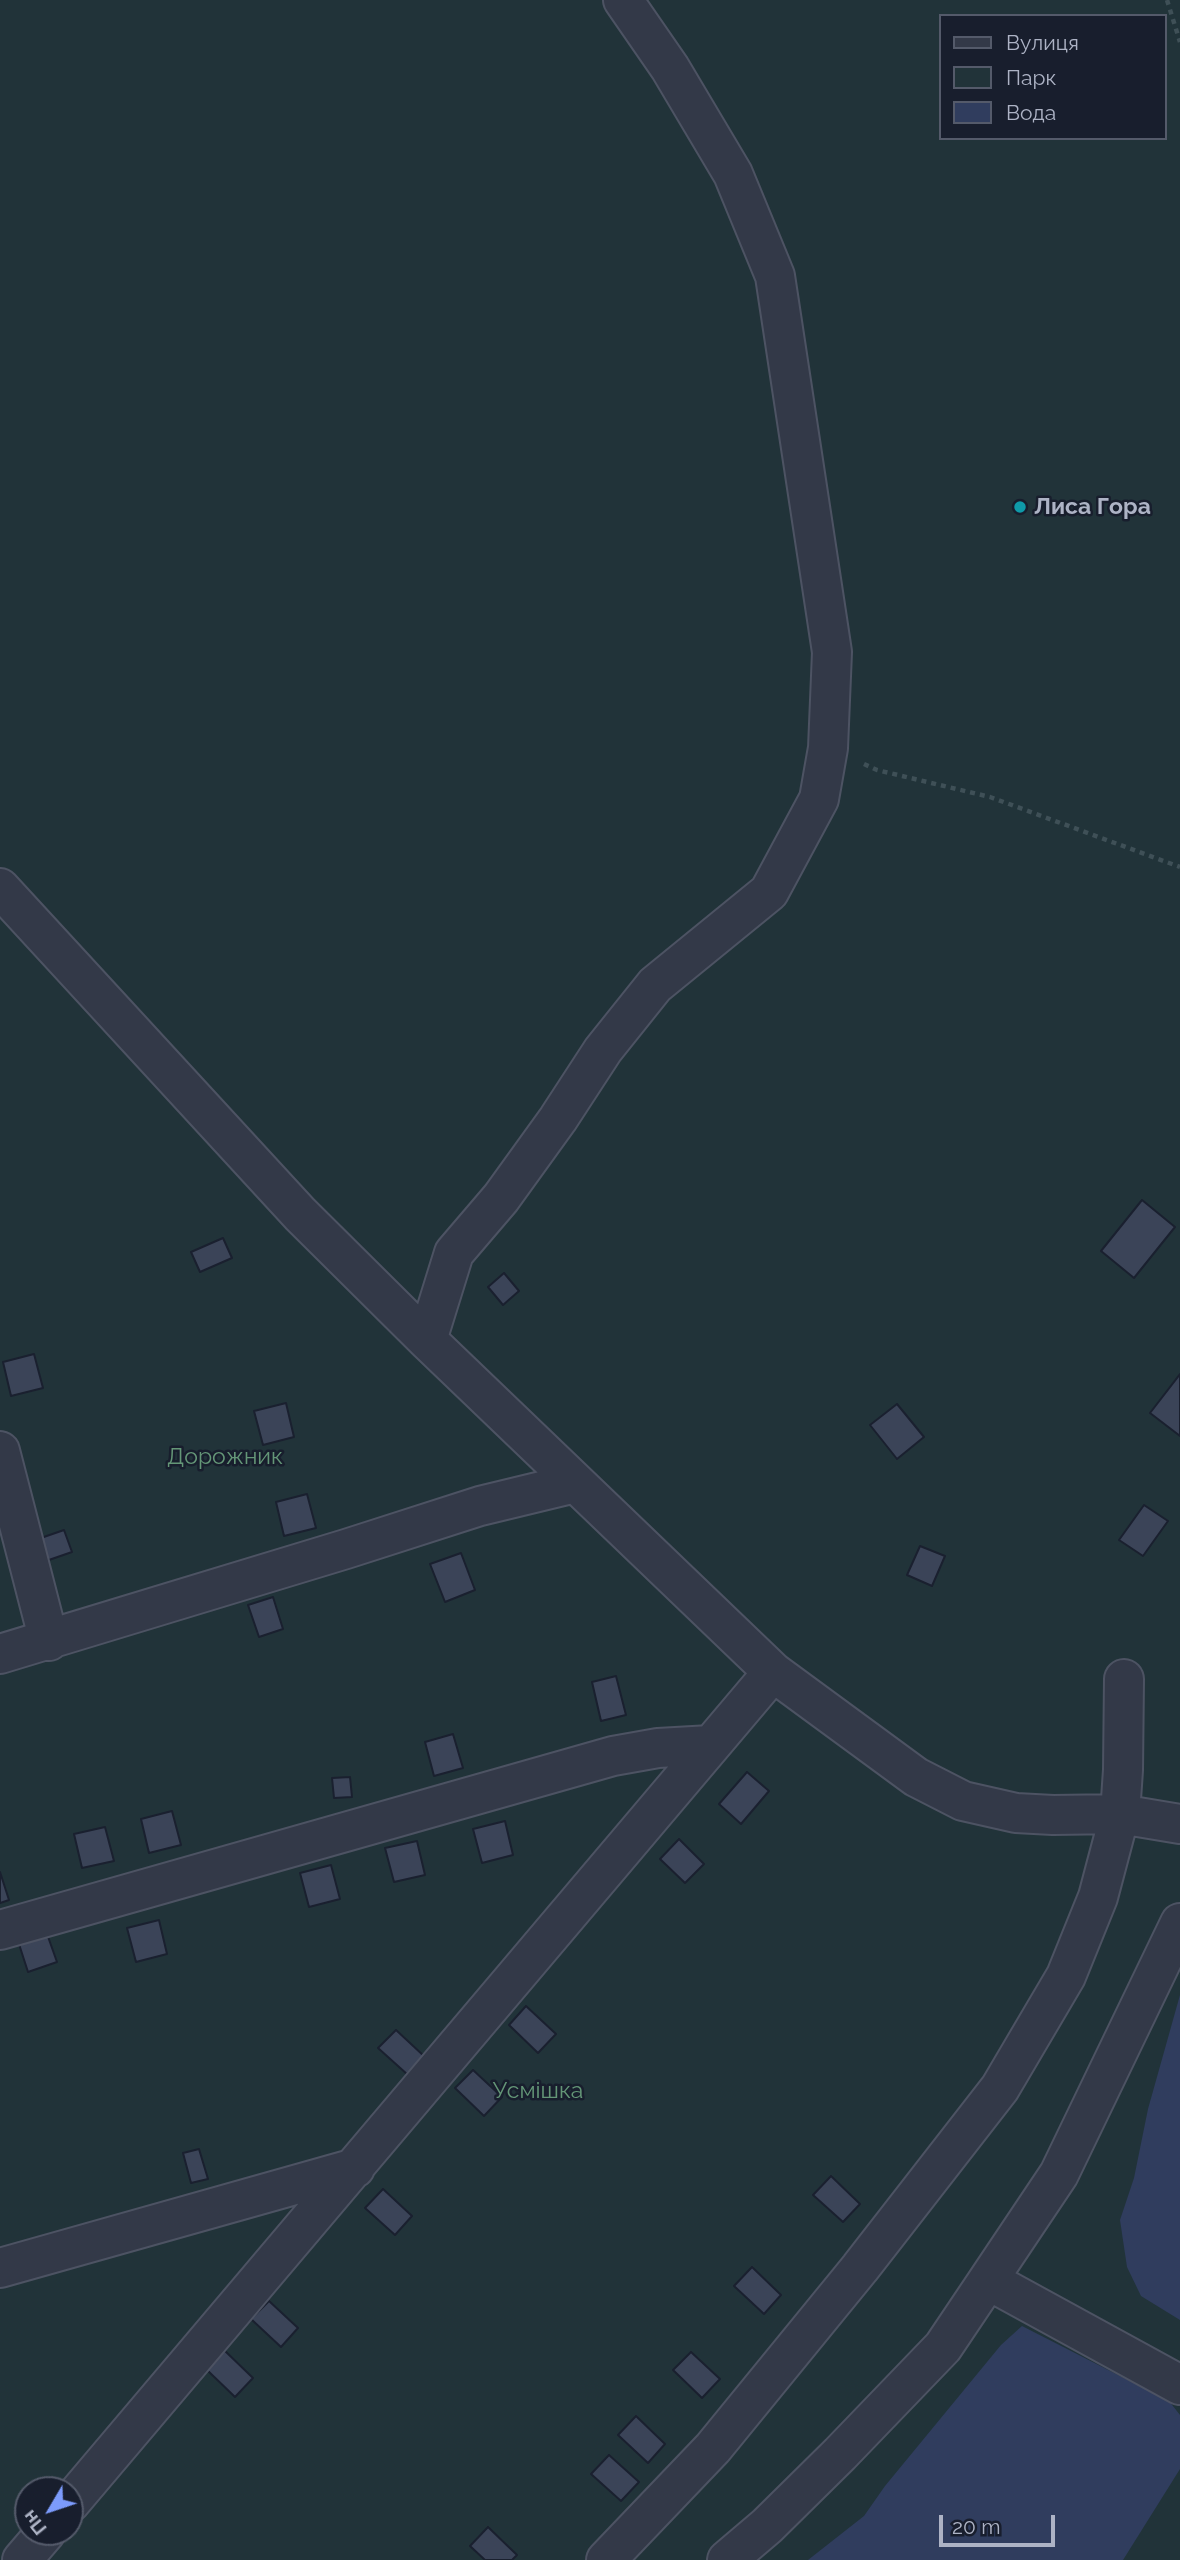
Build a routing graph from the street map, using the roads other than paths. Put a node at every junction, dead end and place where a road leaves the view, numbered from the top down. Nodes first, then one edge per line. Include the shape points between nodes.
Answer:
1 (623, 0) edge
2 (0, 888) edge
3 (427, 1340) junction
4 (0, 1451) edge
5 (575, 1483) junction
6 (49, 1641) junction
7 (0, 1654) edge
8 (773, 1672) junction
9 (1124, 1679) dead end
10 (710, 1745) junction
11 (1119, 1814) junction
12 (1180, 1824) edge
13 (1180, 1923) edge
14 (0, 1930) edge
15 (355, 2168) junction
16 (0, 2268) edge
17 (988, 2280) junction
18 (1180, 2385) edge
19 (84, 2487) edge
20 (34, 2546) edge
21 (22, 2560) edge
22 (606, 2560) edge
23 (727, 2560) edge

1 - 3 street via 733,174 775,275 832,652 828,748 819,799 769,892 655,985 603,1050 501,1198 454,1253
2 - 3 street via 300,1214
3 - 5 street
4 - 6 street
5 - 6 street via 480,1506
5 - 8 street
6 - 7 street
8 - 10 street
8 - 11 street via 916,1777 962,1801 1016,1813
9 - 11 street
10 - 14 street via 613,1756
10 - 15 street
11 - 12 street
11 - 22 street via 1098,1897 1066,1976 1000,2088 713,2448
13 - 17 street via 1059,2174
15 - 16 street
15 - 19 street
17 - 18 street
17 - 23 street via 943,2347 767,2526
20 - 21 street

